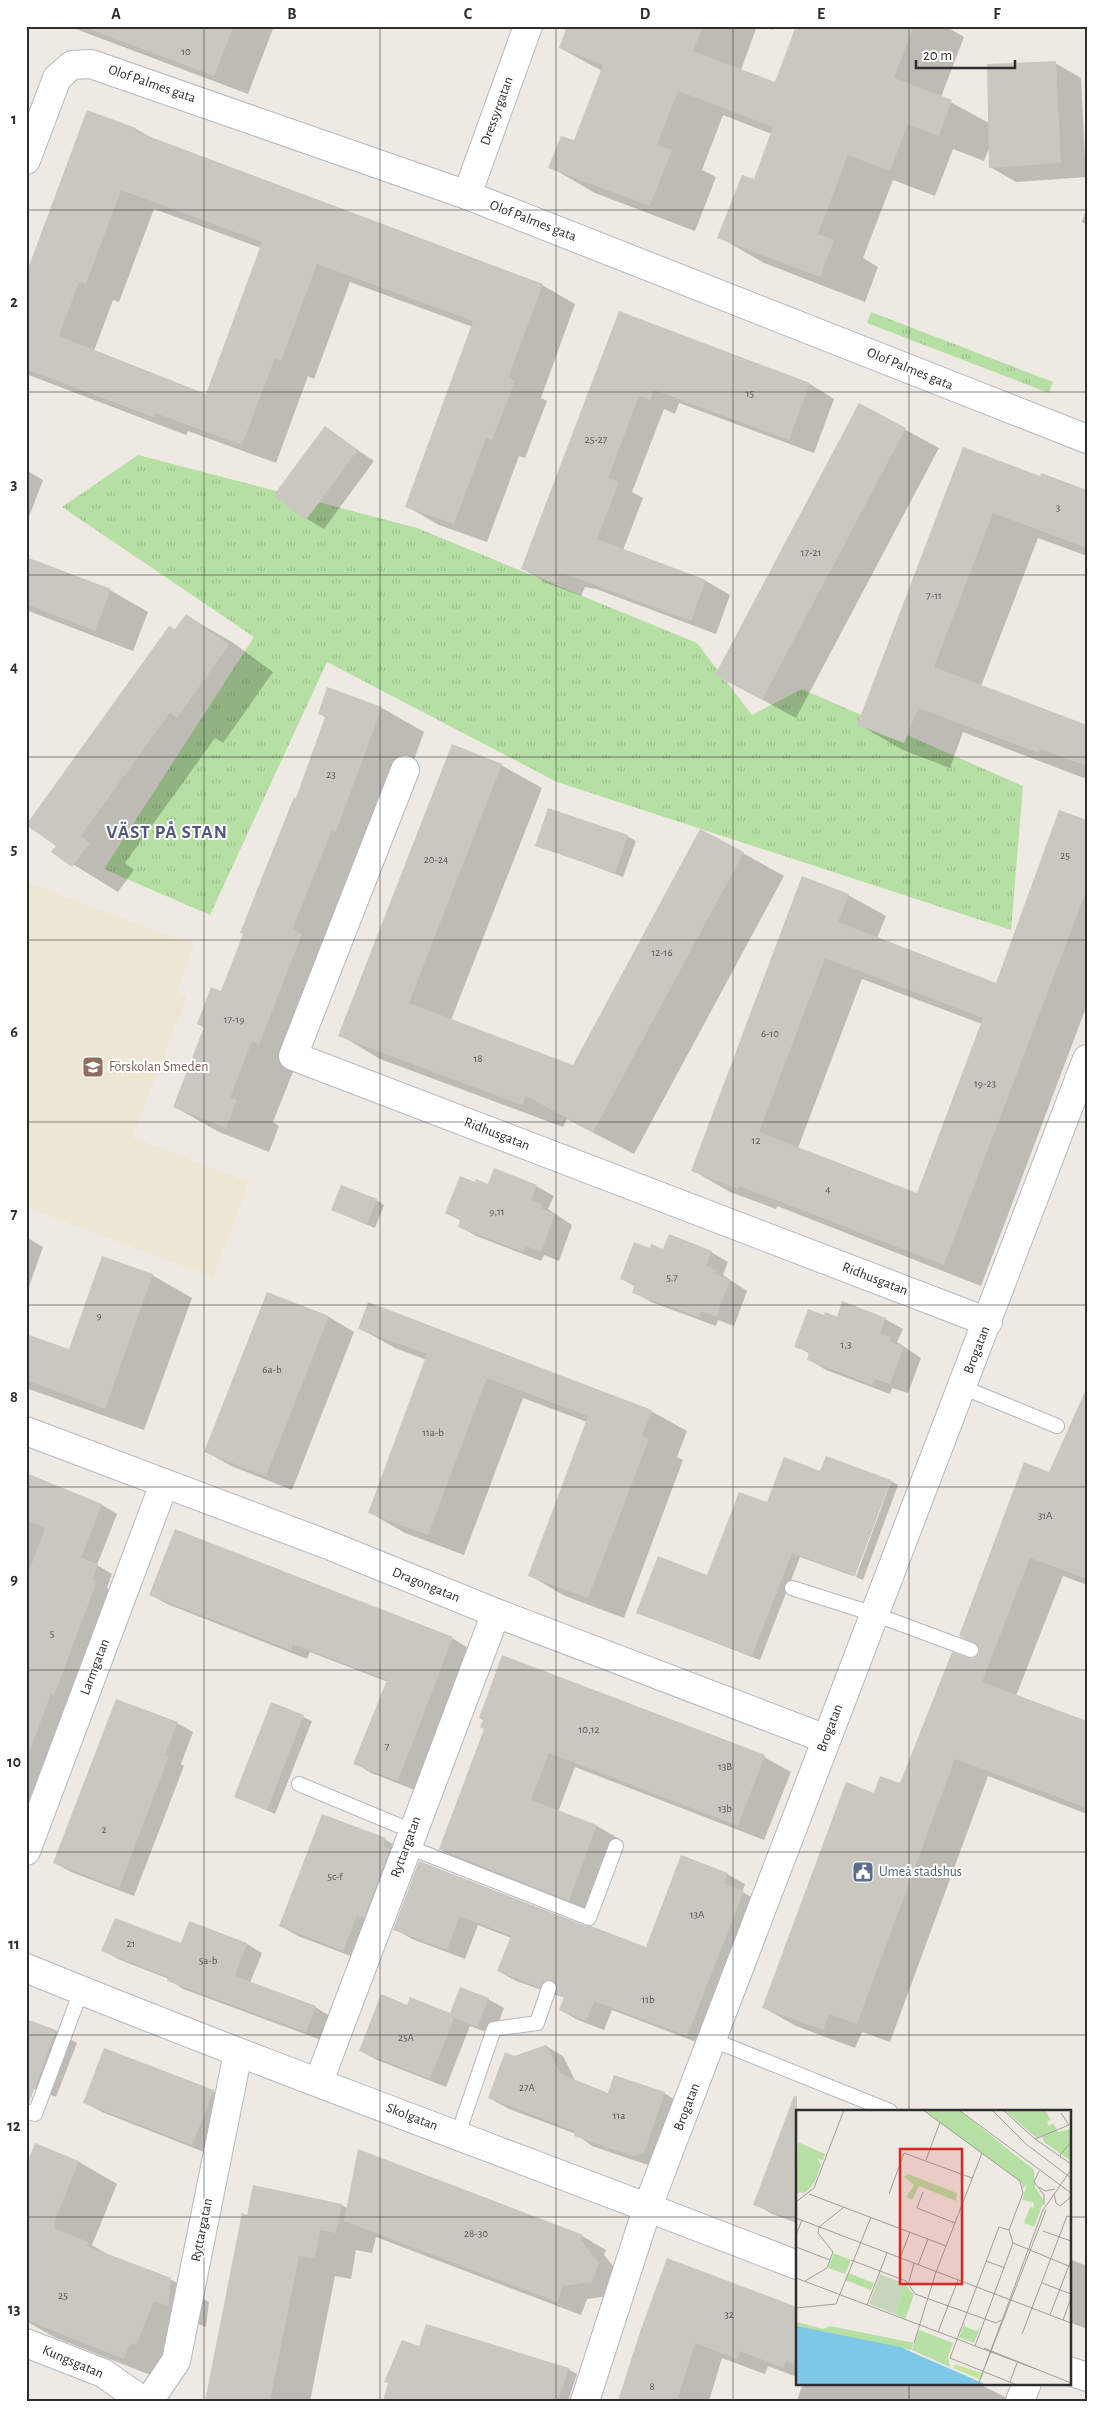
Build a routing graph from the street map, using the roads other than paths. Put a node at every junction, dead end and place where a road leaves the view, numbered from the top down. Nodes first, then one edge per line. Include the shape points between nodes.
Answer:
1 (528, 26) edge
2 (26, 160) edge
3 (466, 195) junction
4 (1085, 432) edge
5 (404, 770) dead end
6 (1087, 1059) edge
7 (988, 1322) junction
8 (962, 1387) junction
9 (1057, 1426) dead end
10 (26, 1431) edge
11 (164, 1484) junction
12 (792, 1588) dead end
13 (496, 1613) junction
14 (874, 1614) junction
15 (971, 1650) dead end
16 (826, 1740) junction
17 (299, 1784) dead end
18 (409, 1838) junction
19 (616, 1846) dead end
20 (26, 1851) edge
21 (26, 1968) edge
22 (549, 1988) dead end
23 (81, 1990) junction
24 (713, 2040) junction
25 (238, 2053) junction
26 (318, 2081) junction
27 (888, 2110) edge
28 (26, 2111) edge
29 (458, 2134) junction
30 (648, 2206) junction
31 (796, 2265) edge
32 (26, 2343) edge
33 (1070, 2371) edge
34 (1087, 2377) edge
35 (1027, 2384) edge
36 (143, 2401) edge
37 (149, 2401) edge
38 (585, 2401) edge
39 (1020, 2401) edge

1 - 3 street, Dressyrgatan
2 - 3 street, Olof Palmes gata via 57,78 72,65 91,64
3 - 4 street, Olof Palmes gata
5 - 7 street, Ridhusgatan via 293,1056
6 - 7 street, Brogatan
7 - 8 street, Brogatan
8 - 9 lane
8 - 14 street, Brogatan
10 - 11 street, Dragongatan
11 - 13 street, Dragongatan via 331,1546
11 - 20 street, Larmgatan
12 - 14 lane
13 - 16 street, Dragongatan
13 - 18 street, Ryttargatan
14 - 15 lane
14 - 16 street, Brogatan
16 - 24 street, Brogatan
17 - 18 lane
18 - 19 lane via 589,1918
18 - 26 street, Ryttargatan
21 - 23 street, Skolgatan
22 - 29 lane via 537,2023 494,2029
23 - 25 street, Skolgatan
23 - 28 lane via 35,2114
24 - 27 lane
24 - 30 street, Brogatan
25 - 26 street, Skolgatan
25 - 37 street, Ryttargatan via 176,2361
26 - 29 street, Skolgatan
29 - 30 street, Skolgatan
30 - 31 street, Skolgatan
30 - 38 street, Brogatan
32 - 36 street, Kungsgatan via 103,2373
33 - 34 street
35 - 39 street

